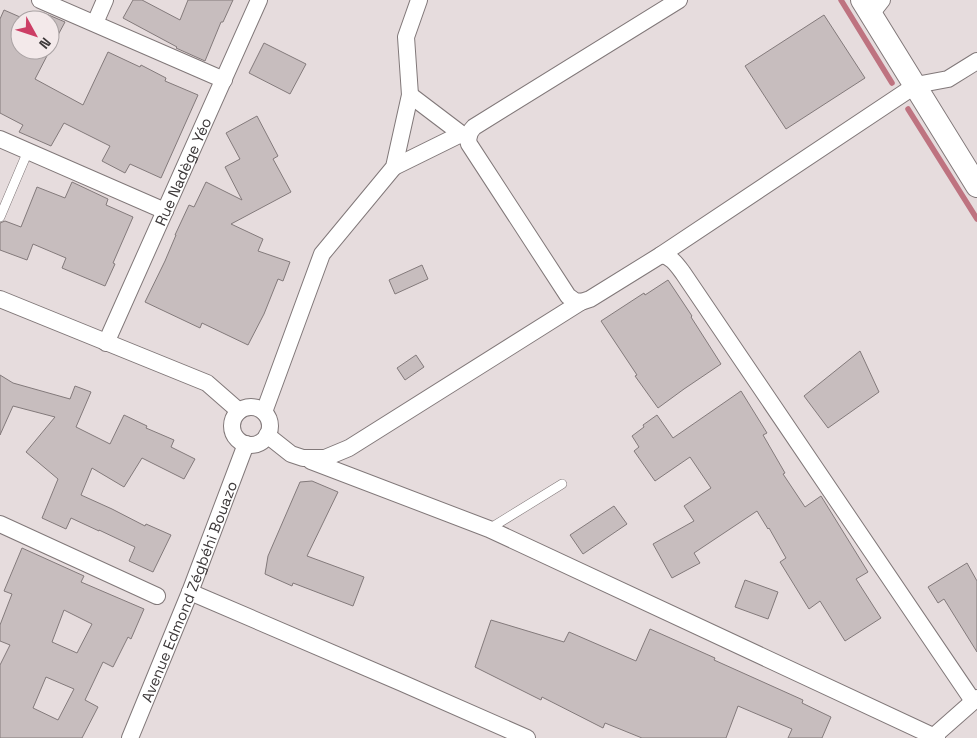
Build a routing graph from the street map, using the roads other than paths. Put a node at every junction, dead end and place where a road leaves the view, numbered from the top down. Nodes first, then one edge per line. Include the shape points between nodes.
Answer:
1 (40, 0) edge
2 (105, 0) edge
3 (259, 0) edge
4 (419, 0) edge
5 (679, 0) edge
6 (872, 5) edge
7 (95, 23) junction
8 (977, 61) edge
9 (224, 80) junction
10 (916, 86) junction
11 (410, 95) junction
12 (464, 136) junction
13 (0, 139) edge
14 (28, 151) junction
15 (394, 167) junction
16 (977, 186) edge
17 (165, 211) junction
18 (0, 217) edge
19 (661, 255) junction
20 (0, 300) edge
21 (581, 302) junction
22 (106, 343) junction
23 (239, 411) junction
24 (264, 412) junction
25 (267, 435) junction
26 (246, 444) junction
27 (303, 458) junction
28 (562, 484) dead end
29 (0, 524) edge
30 (489, 529) junction
31 (190, 592) junction
32 (157, 596) dead end
33 (975, 700) edge
34 (936, 737) edge
35 (130, 738) edge
36 (527, 738) edge

1 - 7 street
2 - 7 street
3 - 9 street, Rue Nadège Yéo
4 - 11 street via 406,37
5 - 12 street
6 - 10 street
7 - 9 street
8 - 10 street via 948,79
9 - 17 street, Rue Nadège Yéo
10 - 16 street
10 - 19 street
11 - 12 street
11 - 15 street
12 - 15 street
12 - 21 street via 568,296
13 - 14 street
14 - 17 street
14 - 18 lane
15 - 24 street via 322,254
17 - 22 street, Rue Nadège Yéo
19 - 21 street
19 - 33 street via 670,258 683,273
20 - 22 street
21 - 27 street via 348,448 325,458
22 - 23 street via 207,383
23 - 24 street via 250,407
23 - 26 street via 234,416 232,430
24 - 25 street via 270,427
25 - 26 street via 254,444
25 - 27 street via 291,454
26 - 31 street, Avenue Edmond Zégbéhi Bouazo
27 - 30 street
28 - 30 lane
29 - 32 street
30 - 34 street
31 - 35 street, Avenue Edmond Zégbéhi Bouazo
31 - 36 street
33 - 34 street

